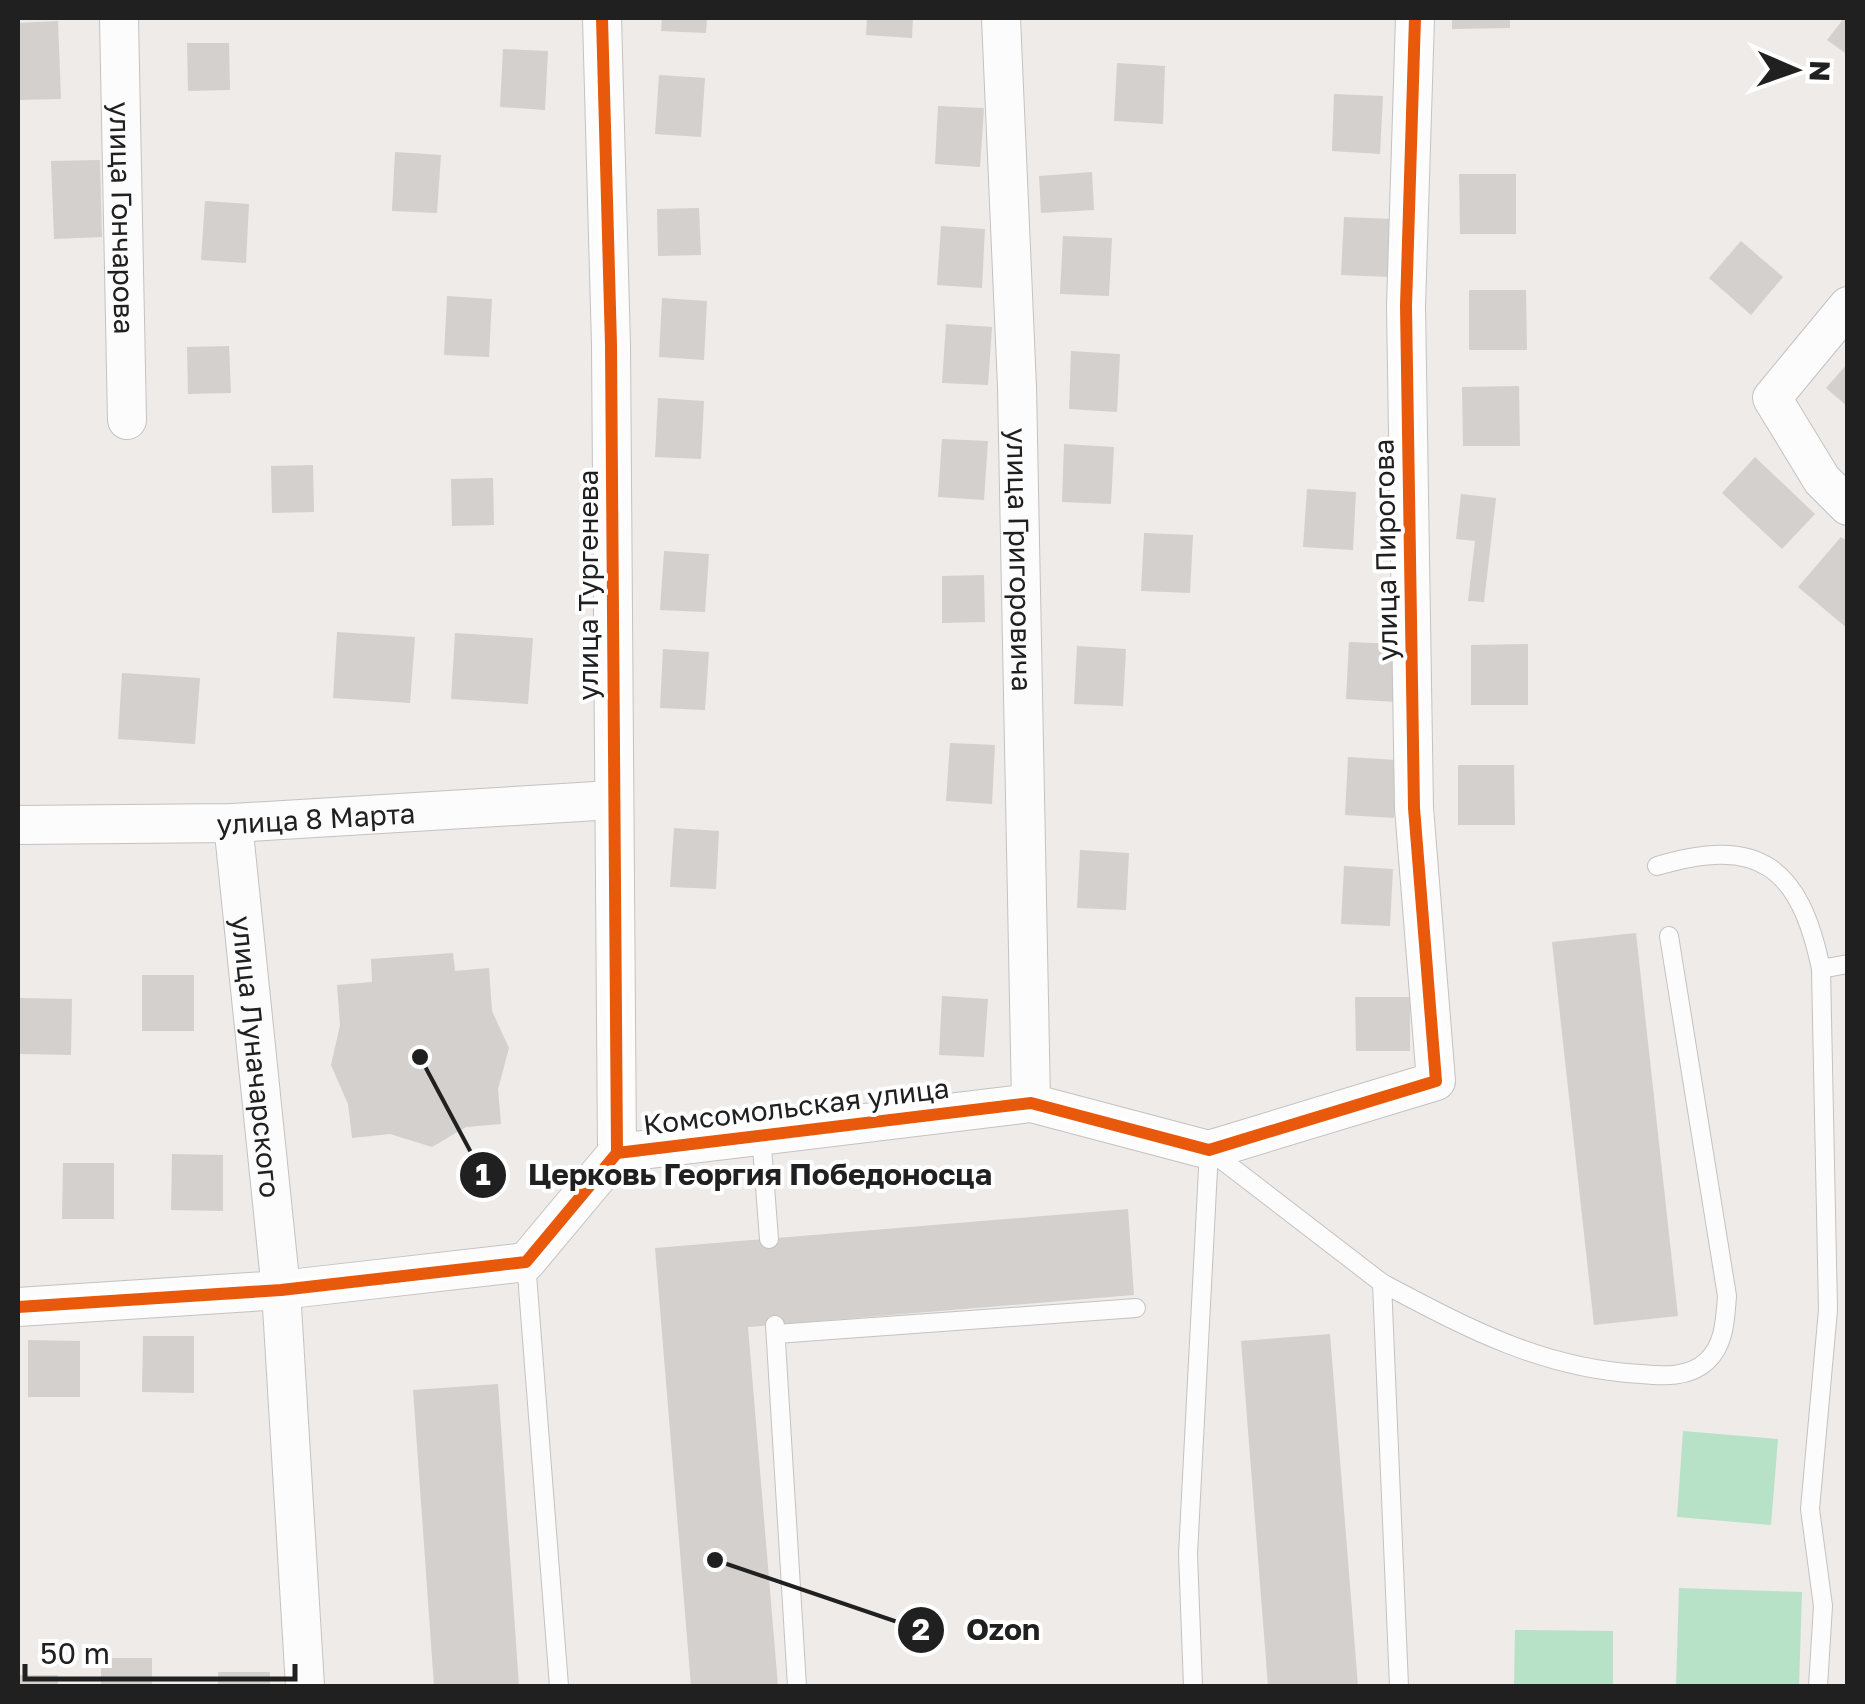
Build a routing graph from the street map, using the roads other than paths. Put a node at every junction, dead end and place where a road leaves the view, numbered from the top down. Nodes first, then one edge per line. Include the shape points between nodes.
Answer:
1 (119, 18) edge
2 (602, 18) edge
3 (1002, 18) edge
4 (1414, 18) edge
5 (1848, 306) edge
6 (127, 420) dead end
7 (1848, 506) edge
8 (613, 800) junction
9 (233, 823) junction
10 (18, 825) edge
11 (1657, 866) dead end
12 (1670, 936) dead end
13 (1848, 964) edge
14 (1821, 968) junction
15 (1031, 1102) junction
16 (761, 1134) junction
17 (1208, 1150) junction
18 (618, 1153) junction
19 (769, 1239) dead end
20 (526, 1262) junction
21 (1382, 1283) junction
22 (280, 1290) junction
23 (18, 1307) edge
24 (1136, 1308) dead end
25 (306, 1686) edge
26 (559, 1686) edge
27 (797, 1686) edge
28 (1193, 1686) edge
29 (1400, 1686) edge
30 (1818, 1686) edge

1 - 6 street, улица Гончарова
2 - 8 street, улица Тургенева
3 - 15 street, улица Григоровича via 1017,387
4 - 17 street, улица Пирогова via 1406,306 1414,808 1436,1082
5 - 7 street via 1772,398 1822,480
8 - 9 street, улица 8 Марта
8 - 18 street, улица Тургенева
9 - 10 street, улица 8 Марта
9 - 22 street, улица Луначарского
11 - 14 lane via 1699,853 1741,854 1783,876 1812,924
12 - 21 lane via 1726,1296 1724,1333 1706,1361 1675,1376 1568,1366 1469,1328
13 - 14 lane
14 - 30 lane via 1828,1310 1810,1508 1823,1606
15 - 16 street, Комсомольская улица
15 - 17 street, Комсомольская улица
16 - 18 street, Комсомольская улица
16 - 19 lane
17 - 21 lane
17 - 28 lane via 1188,1554
18 - 20 street, Комсомольская улица
20 - 22 street
20 - 26 lane
21 - 29 lane
22 - 23 street
22 - 25 street, улица Луначарского
24 - 27 lane via 776,1329

